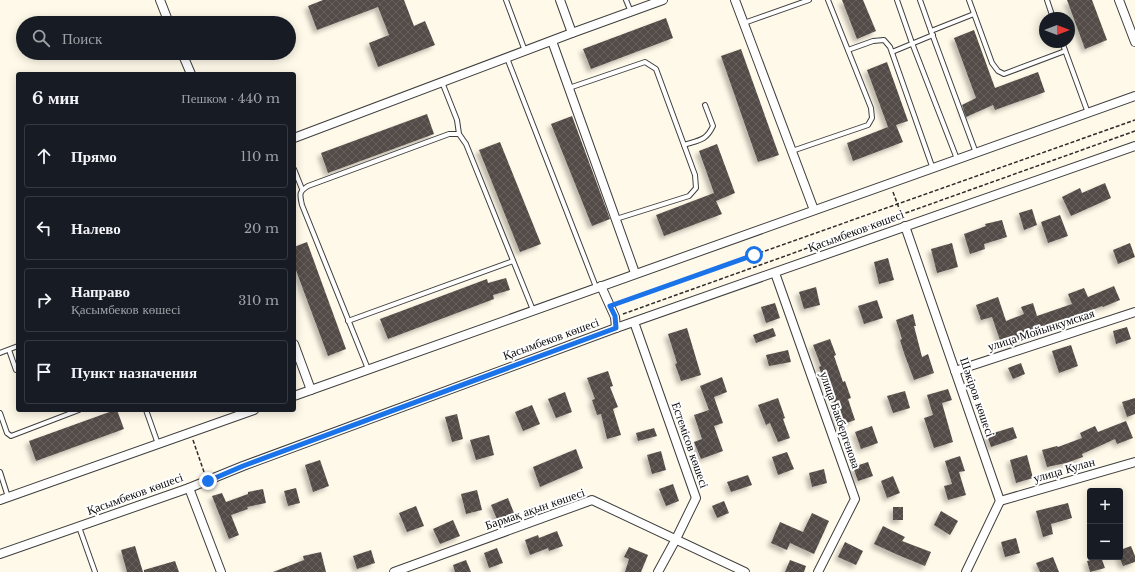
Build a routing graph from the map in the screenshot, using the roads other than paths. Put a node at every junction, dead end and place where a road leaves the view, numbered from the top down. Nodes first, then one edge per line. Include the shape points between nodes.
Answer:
1 (160, 0) edge
2 (506, 0) edge
3 (560, 0) edge
4 (626, 0) edge
5 (663, 0) edge
6 (735, 0) edge
7 (809, 0) edge
8 (828, 0) edge
9 (897, 0) edge
10 (920, 0) edge
11 (969, 0) edge
12 (1047, 0) edge
13 (1119, 0) edge
14 (630, 12) junction
15 (1051, 12) edge
16 (974, 14) junction
17 (166, 16) edge
18 (744, 23) junction
19 (572, 33) junction
20 (932, 33) junction
21 (552, 41) junction
22 (1135, 42) edge
23 (912, 43) junction
24 (1064, 48) edge
25 (848, 50) junction
26 (525, 51) junction
27 (1065, 51) junction
28 (892, 52) junction
29 (507, 58) junction
30 (185, 60) edge
31 (190, 72) edge
32 (442, 82) junction
33 (569, 88) junction
34 (1135, 96) edge
35 (704, 105) dead end
36 (1088, 113) junction
37 (458, 134) junction
38 (296, 137) edge
39 (684, 146) junction
40 (1135, 146) edge
41 (792, 151) junction
42 (976, 153) junction
43 (957, 160) junction
44 (933, 169) junction
45 (296, 174) edge
46 (302, 189) junction
47 (814, 210) junction
48 (616, 219) junction
49 (905, 226) junction
50 (513, 261) junction
51 (636, 273) junction
52 (775, 273) junction
53 (598, 286) junction
54 (533, 310) junction
55 (1135, 312) edge
56 (348, 321) junction
57 (634, 322) junction
58 (616, 328) junction
59 (16, 347) edge
60 (296, 349) edge
61 (9, 350) junction
62 (0, 353) edge
63 (368, 369) junction
64 (16, 370) edge
65 (955, 371) junction
66 (311, 390) junction
67 (296, 395) edge
68 (74, 412) edge
69 (147, 412) edge
70 (248, 412) edge
71 (0, 413) edge
72 (158, 444) junction
73 (1135, 462) edge
74 (0, 472) edge
75 (190, 488) junction
76 (4, 498) edge
77 (1000, 501) junction
78 (79, 527) junction
79 (676, 539) junction
80 (0, 554) edge
81 (95, 572) edge
82 (222, 572) edge
83 (394, 572) edge
84 (658, 572) edge
85 (745, 572) edge
86 (818, 572) edge
87 (966, 572) edge

1 - 17 street
2 - 26 lane
3 - 19 street
4 - 14 lane
5 - 14 street
6 - 18 street
7 - 18 lane
8 - 25 lane
9 - 23 lane
10 - 20 lane
11 - 16 lane
12 - 15 lane
13 - 22 street
14 - 19 street
16 - 20 lane
16 - 27 lane via 992,63 1004,74
18 - 41 street
19 - 21 street
20 - 23 lane
20 - 42 lane
21 - 26 street
21 - 33 street
23 - 28 lane
23 - 43 lane
24 - 27 lane
25 - 28 lane via 884,40
25 - 41 lane via 871,108 872,118 868,125
26 - 29 street
27 - 36 lane
28 - 44 lane
29 - 32 street
29 - 53 lane
30 - 31 street
32 - 37 lane via 458,120
32 - 38 street
33 - 39 lane via 645,62 656,69
33 - 48 street
34 - 36 street
35 - 39 lane via 713,126 710,133
36 - 42 street
37 - 46 lane via 449,134
37 - 50 lane via 466,144
39 - 48 lane via 695,175 696,188 689,196
40 - 49 street, Қасымбеков көшесі
41 - 47 street
42 - 43 street
43 - 44 street
44 - 47 street
45 - 46 lane
46 - 56 lane via 302,205
47 - 51 street
48 - 51 street
49 - 52 street, Қасымбеков көшесі
49 - 65 street, Шәкіров көшесі
50 - 54 lane
50 - 56 lane
51 - 53 street
52 - 57 street, Қасымбеков көшесі
52 - 86 street, улица Бакбергенова via 855,499
53 - 54 street
53 - 58 street via 615,316
54 - 63 street
55 - 65 street, улица Мойынкумская
56 - 63 lane
57 - 58 street, Қасымбеков көшесі
57 - 79 street, Естемісов көшесі via 696,498
58 - 75 street, Қасымбеков көшесі via 250,463
59 - 61 lane
60 - 66 street
61 - 62 lane
61 - 64 lane
63 - 66 street
65 - 77 street, Шәкіров көшесі
66 - 67 street
68 - 71 lane via 11,436 7,433
69 - 72 lane
70 - 72 street
72 - 76 street
73 - 77 street, улица Кулан
74 - 76 lane
75 - 78 street, Қасымбеков көшесі
75 - 82 street
77 - 87 street
78 - 80 street, Қасымбеков көшесі
78 - 81 lane
79 - 83 street, Бармақ ақын көшесі via 592,500
79 - 84 street, Естемісов көшесі
79 - 85 street, Бармақ ақын көшесі

